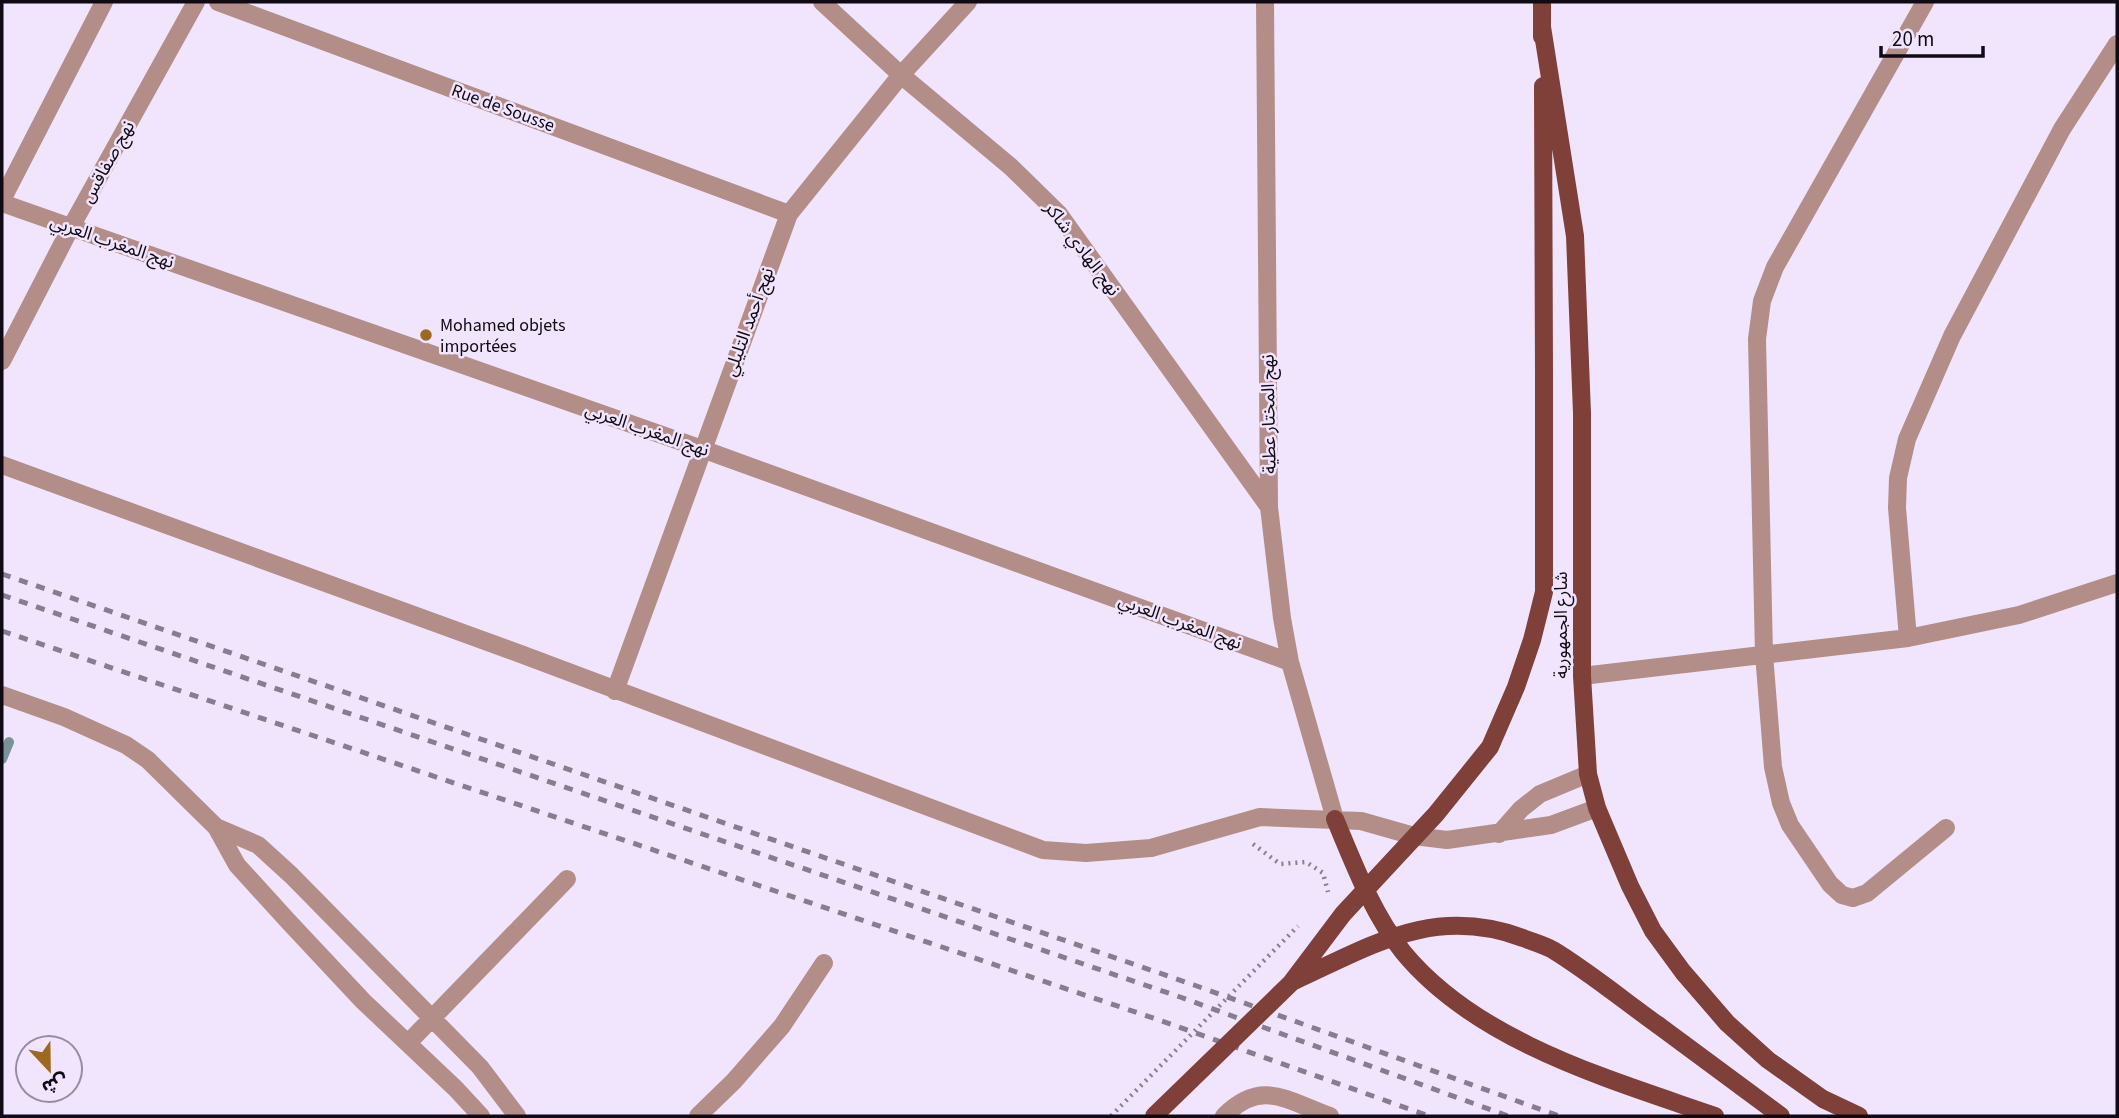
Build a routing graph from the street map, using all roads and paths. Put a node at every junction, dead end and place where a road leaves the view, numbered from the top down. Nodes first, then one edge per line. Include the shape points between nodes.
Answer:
1 (104, 2) edge
2 (196, 2) edge
3 (218, 2) edge
4 (822, 2) edge
5 (968, 2) edge
6 (1265, 2) edge
7 (1542, 2) edge
8 (1925, 2) edge
9 (1542, 27) junction
10 (2117, 44) edge
11 (901, 75) junction
12 (2, 202) edge
13 (789, 214) junction
14 (71, 227) junction
15 (2, 361) edge
16 (702, 449) junction
17 (2, 465) edge
18 (1269, 507) junction
19 (2117, 583) edge
20 (1908, 638) junction
21 (1764, 654) junction
22 (1290, 662) junction
23 (1582, 676) junction
24 (615, 691) junction
25 (2, 695) edge
26 (1588, 774) junction
27 (1597, 808) junction
28 (1260, 817) junction
29 (1335, 819) junction
30 (216, 827) junction
31 (1946, 828) dead end
32 (1499, 834) junction
33 (567, 879) dead end
34 (1328, 895) dead end
35 (1300, 924) dead end
36 (824, 963) dead end
37 (1291, 983) junction
38 (431, 1017) junction
39 (408, 1043) junction
40 (481, 1116) edge
41 (517, 1116) edge
42 (698, 1116) edge
43 (1111, 1116) edge
44 (1154, 1116) edge
45 (1224, 1116) edge
46 (1330, 1116) edge
47 (1715, 1116) edge
48 (1781, 1116) edge
49 (1859, 1116) edge

1 - 12 street
2 - 14 street, نهج صفاقس
3 - 13 street, Rue de Sousse
4 - 11 street, نهج الهادي شاكر
5 - 11 street, نهج أحمد التليلي
6 - 18 street, نهج المختار عطية
7 - 9 main road
8 - 21 street via 1775,267 1762,301 1757,339
9 - 23 main road, شارع الجمهورية via 1575,236 1582,413
9 - 37 main road, bridge via 1544,592 1532,640 1490,747 1436,814 1343,914
10 - 20 street via 2055,141 1952,336 1907,439 1897,508
11 - 13 street, نهج أحمد التليلي
11 - 18 street, نهج الهادي شاكر via 1011,167 1059,214
12 - 14 street, نهج المغرب العربي
13 - 16 street, نهج أحمد التليلي
14 - 15 street, نهج صفاقس
14 - 16 street, نهج المغرب العربي
16 - 22 street, نهج المغرب العربي
16 - 24 street, نهج أحمد التليلي
17 - 24 street
18 - 22 street, نهج المختار عطية
19 - 20 street via 2019,615
20 - 21 street
21 - 23 street
21 - 31 street via 1773,767 1781,803 1790,825 1830,884 1853,898 1867,893
22 - 29 street, نهج المختار عطية
23 - 26 main road, شارع الجمهورية
24 - 28 street via 1043,850 1086,853 1151,848
25 - 30 street via 126,745 148,760
26 - 27 main road, شارع الجمهورية
26 - 32 street via 1540,794
27 - 32 street via 1551,825
27 - 49 main road, شارع الجمهورية via 1653,931 1700,992 1768,1060 1823,1099
28 - 29 street
28 - 34 path via 1252,844 1280,864 1306,862 1324,873
29 - 32 street via 1447,840
29 - 47 main road via 1378,914 1404,952 1460,1004 1517,1039 1578,1068
30 - 38 street via 258,845
30 - 39 street via 237,865
33 - 38 street
35 - 43 path, bridge
36 - 42 street via 782,1026
37 - 44 main road, bridge
37 - 48 main road, bridge via 1402,934 1475,925 1508,933 1551,949
38 - 39 street
38 - 41 street via 480,1067
39 - 40 street
45 - 46 street via 1236,1104 1266,1093

